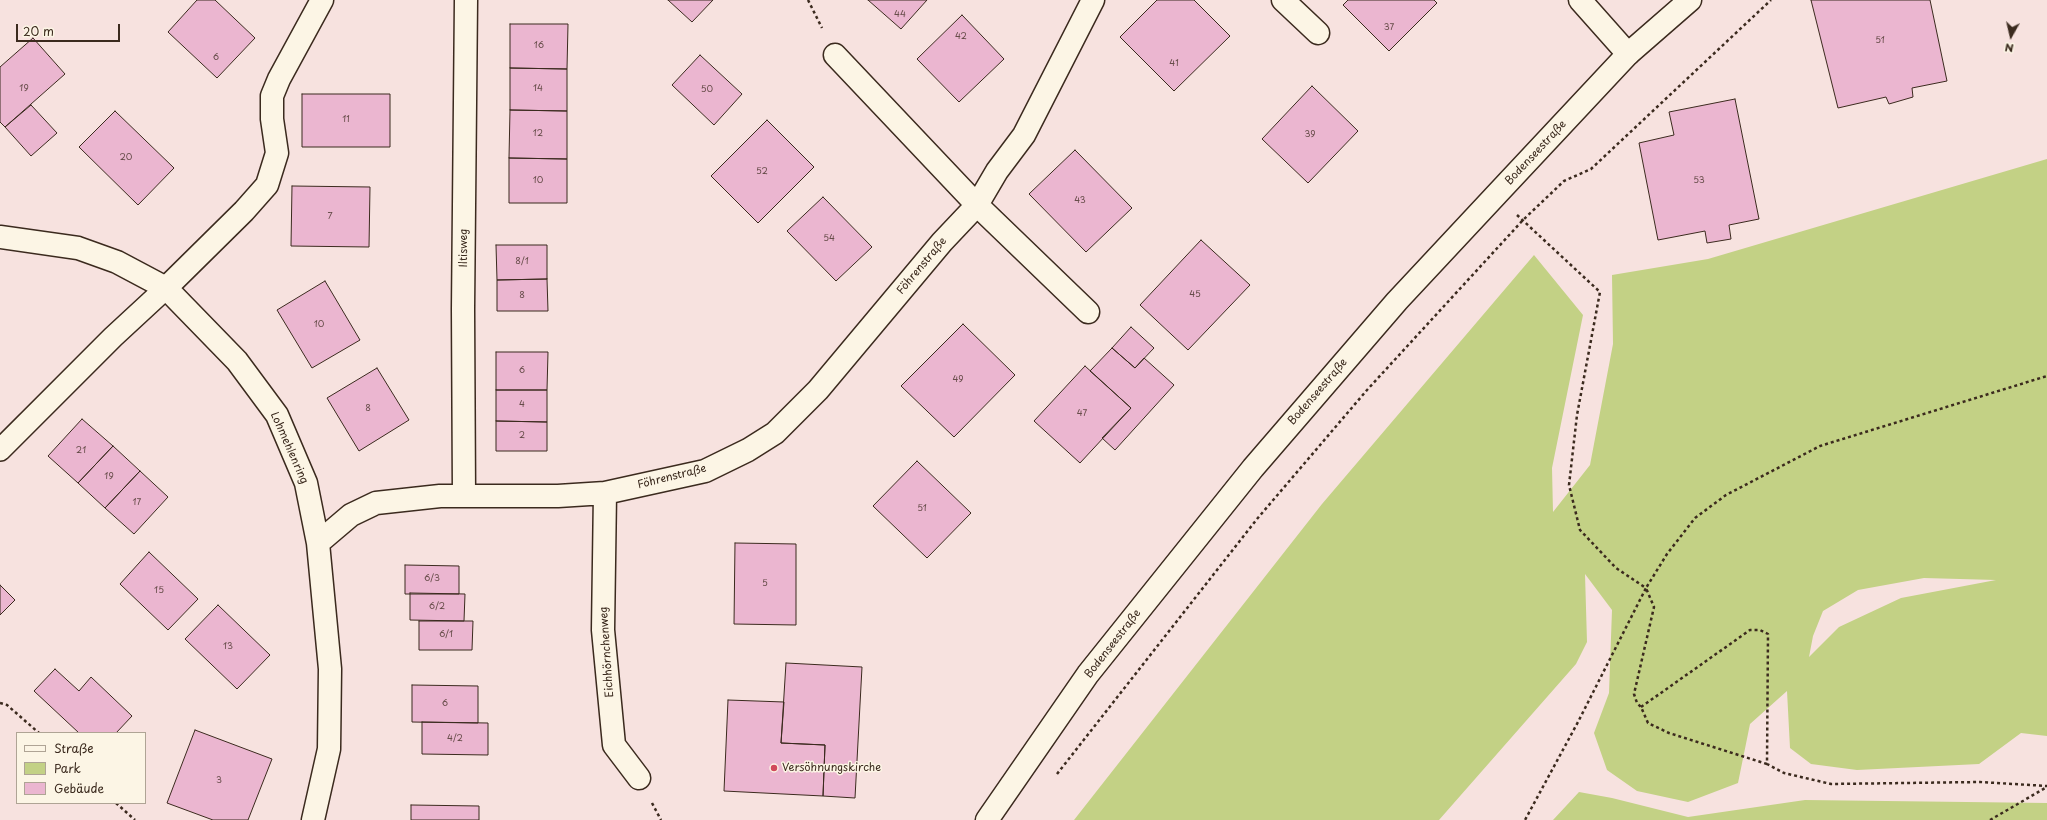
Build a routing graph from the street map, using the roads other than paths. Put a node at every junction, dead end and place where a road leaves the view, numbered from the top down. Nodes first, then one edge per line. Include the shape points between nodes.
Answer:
1 (322, 0) edge
2 (466, 0) edge
3 (1093, 0) edge
4 (1283, 0) edge
5 (1580, 0) edge
6 (1690, 0) edge
7 (1318, 33) dead end
8 (1628, 54) junction
9 (835, 55) dead end
10 (977, 206) junction
11 (0, 237) edge
12 (166, 288) junction
13 (1088, 312) dead end
14 (0, 450) edge
15 (606, 493) junction
16 (464, 496) junction
17 (318, 543) junction
18 (639, 778) dead end
19 (313, 820) edge
20 (987, 820) edge

1 - 12 street via 272,96 272,119 277,153 267,185
2 - 16 street, Iltisweg
3 - 10 street, Föhrenstraße via 1024,135 997,171
4 - 7 street
5 - 8 street
6 - 8 street, Bodenseestraße
8 - 20 street, Bodenseestraße via 1397,301 1253,468 1088,674
9 - 10 street
10 - 13 street
10 - 15 street, Föhrenstraße via 942,242 818,390 775,433 748,450 705,470
11 - 12 street, Lohmehlenring via 78,248 116,262
12 - 14 lane
12 - 17 street, Lohmehlenring via 237,361 277,414 306,483
15 - 16 street, Föhrenstraße
15 - 18 street, Eichhörnchenweg via 603,630 614,745
16 - 17 street, Föhrenstraße via 376,502 351,515
17 - 19 street, Lohmehlenring via 330,669 329,749

